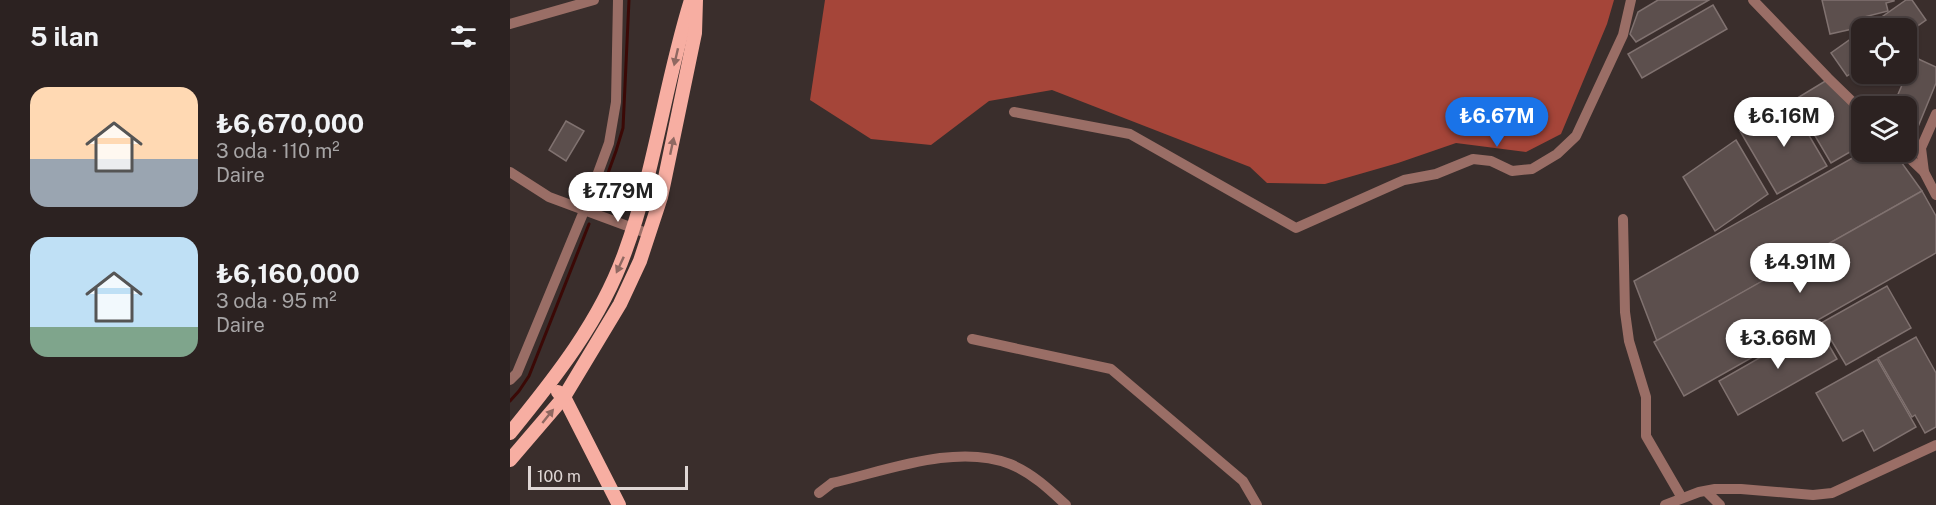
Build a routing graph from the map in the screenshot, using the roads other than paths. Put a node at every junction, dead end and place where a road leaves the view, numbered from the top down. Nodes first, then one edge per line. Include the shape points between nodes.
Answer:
1 (594, 0) edge
2 (618, 0) edge
3 (691, 0) edge
4 (696, 0) edge
5 (1631, 0) edge
6 (1753, 0) edge
7 (510, 24) edge
8 (1851, 100) edge
9 (1014, 112) dead end
10 (1936, 114) edge
11 (1914, 162) edge
12 (510, 172) edge
13 (1924, 172) junction
14 (1936, 195) edge
15 (584, 212) junction
16 (1623, 219) dead end
17 (633, 229) junction
18 (649, 234) junction
19 (972, 339) dead end
20 (510, 380) edge
21 (549, 384) junction
22 (564, 397) junction
23 (510, 433) edge
24 (1936, 444) edge
25 (510, 460) edge
26 (1706, 491) junction
27 (819, 493) dead end
28 (1683, 498) junction
29 (619, 505) edge
30 (1066, 505) edge
31 (1257, 505) edge
32 (1665, 505) edge
33 (1720, 505) edge

1 - 7 street
2 - 15 street via 615,102 609,143
3 -> 17 main road
18 -> 4 main road via 661,197 695,33
5 - 9 street via 1623,35 1576,136 1557,154 1532,169 1512,171 1491,161 1473,159 1436,174 1404,180 1296,228 1130,134
6 - 8 street
10 - 13 street via 1921,148
11 - 13 street
12 - 15 street via 549,197
13 - 14 street
15 - 17 street
15 - 20 street
16 - 28 street via 1625,312 1646,397 1646,436
17 - 18 street
17 -> 21 main road via 606,295
18 - 22 main road via 620,304
19 - 31 street via 1110,369 1243,481
21 - 22 main road
21 - 23 main road
25 -> 22 main road
22 - 29 main road
24 - 26 street via 1832,493
26 - 28 street
26 - 33 street
27 - 30 street via 832,483 924,461 974,457 1009,464 1040,481
28 - 32 street

